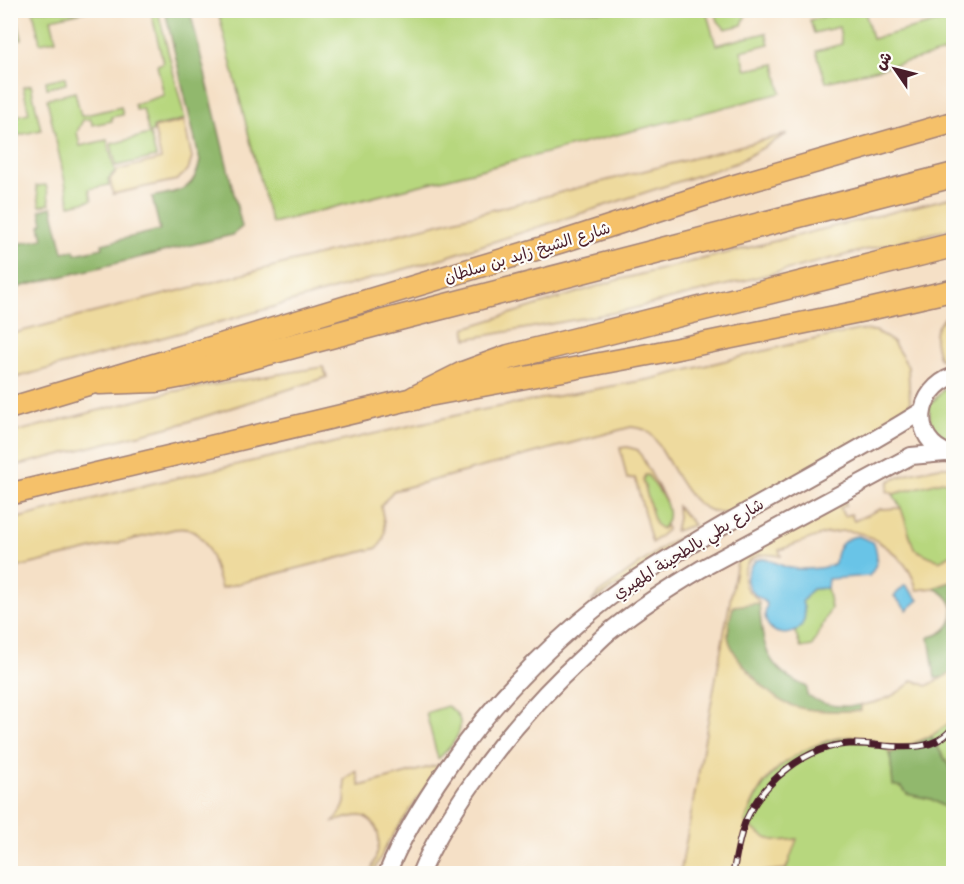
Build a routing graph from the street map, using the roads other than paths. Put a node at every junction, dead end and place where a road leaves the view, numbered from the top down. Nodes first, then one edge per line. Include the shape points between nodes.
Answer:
1 (954, 122) edge
2 (954, 175) edge
3 (954, 245) edge
4 (954, 290) edge
5 (954, 376) edge
6 (100, 382) junction
7 (415, 398) junction
8 (10, 408) edge
9 (922, 411) junction
10 (949, 454) edge
11 (10, 494) edge
12 (387, 873) edge
13 (420, 873) edge

1 - 6 highway, شارع الشيخ زايد بن سلطان via 733,186 564,242
2 - 6 highway, شارع الشيخ زايد بن سلطان via 188,374 156,380
3 - 7 highway via 509,357
4 - 7 highway via 651,354
5 - 9 street via 930,391
6 - 8 highway, شارع الشيخ زايد بن سلطان
7 - 11 highway
9 - 10 street via 925,431 937,447
9 - 12 street, شارع بطي بالطحينة المهيري via 667,558 578,623 500,698 469,737 430,794
10 - 13 street, شارع بطي بالطحينة المهيري via 911,456 701,569 612,628 562,675 498,747 450,817

